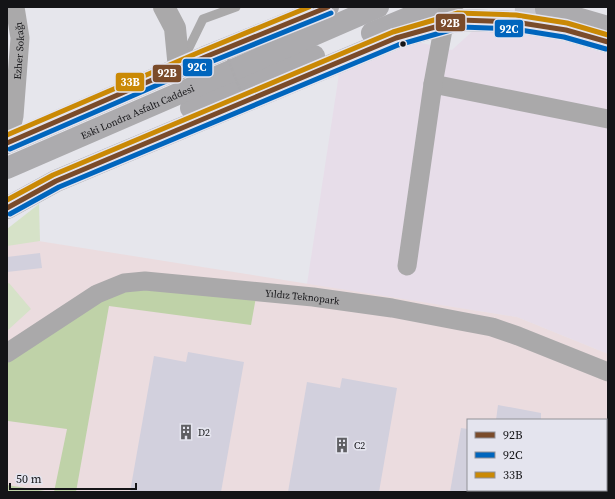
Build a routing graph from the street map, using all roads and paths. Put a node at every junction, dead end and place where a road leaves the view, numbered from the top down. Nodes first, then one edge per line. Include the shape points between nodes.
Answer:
1 (15, 7) edge
2 (164, 7) edge
3 (182, 7) edge
4 (236, 7) edge
5 (328, 7) edge
6 (378, 7) edge
7 (530, 13) edge
8 (445, 15) edge
9 (608, 27) edge
10 (175, 28) junction
11 (608, 42) edge
12 (228, 59) dead end
13 (179, 68) junction
14 (433, 84) junction
15 (242, 95) dead end
16 (608, 119) edge
17 (7, 143) edge
18 (7, 168) edge
19 (7, 193) edge
20 (7, 208) edge
21 (407, 266) dead end
22 (7, 353) edge
23 (608, 372) edge

1 - 17 street, Ezher Sokağı via 20,38 14,116
2 - 10 street
3 - 10 street
4 - 13 lane via 203,19
5 - 13 main road
6 - 18 main road, Eski Londra Asfaltı Caddesi
7 - 8 main road
7 - 9 main road
7 - 11 main road via 566,30
8 - 14 street
8 - 19 main road, Eski Londra Asfaltı Caddesi via 239,87 18,185
8 - 20 main road via 56,181
10 - 13 street
12 - 15 path, bridge
13 - 17 main road
14 - 16 street
14 - 21 street
22 - 23 street, Yıldız Teknopark via 97,294 124,283 145,281 313,297 453,319 492,327

